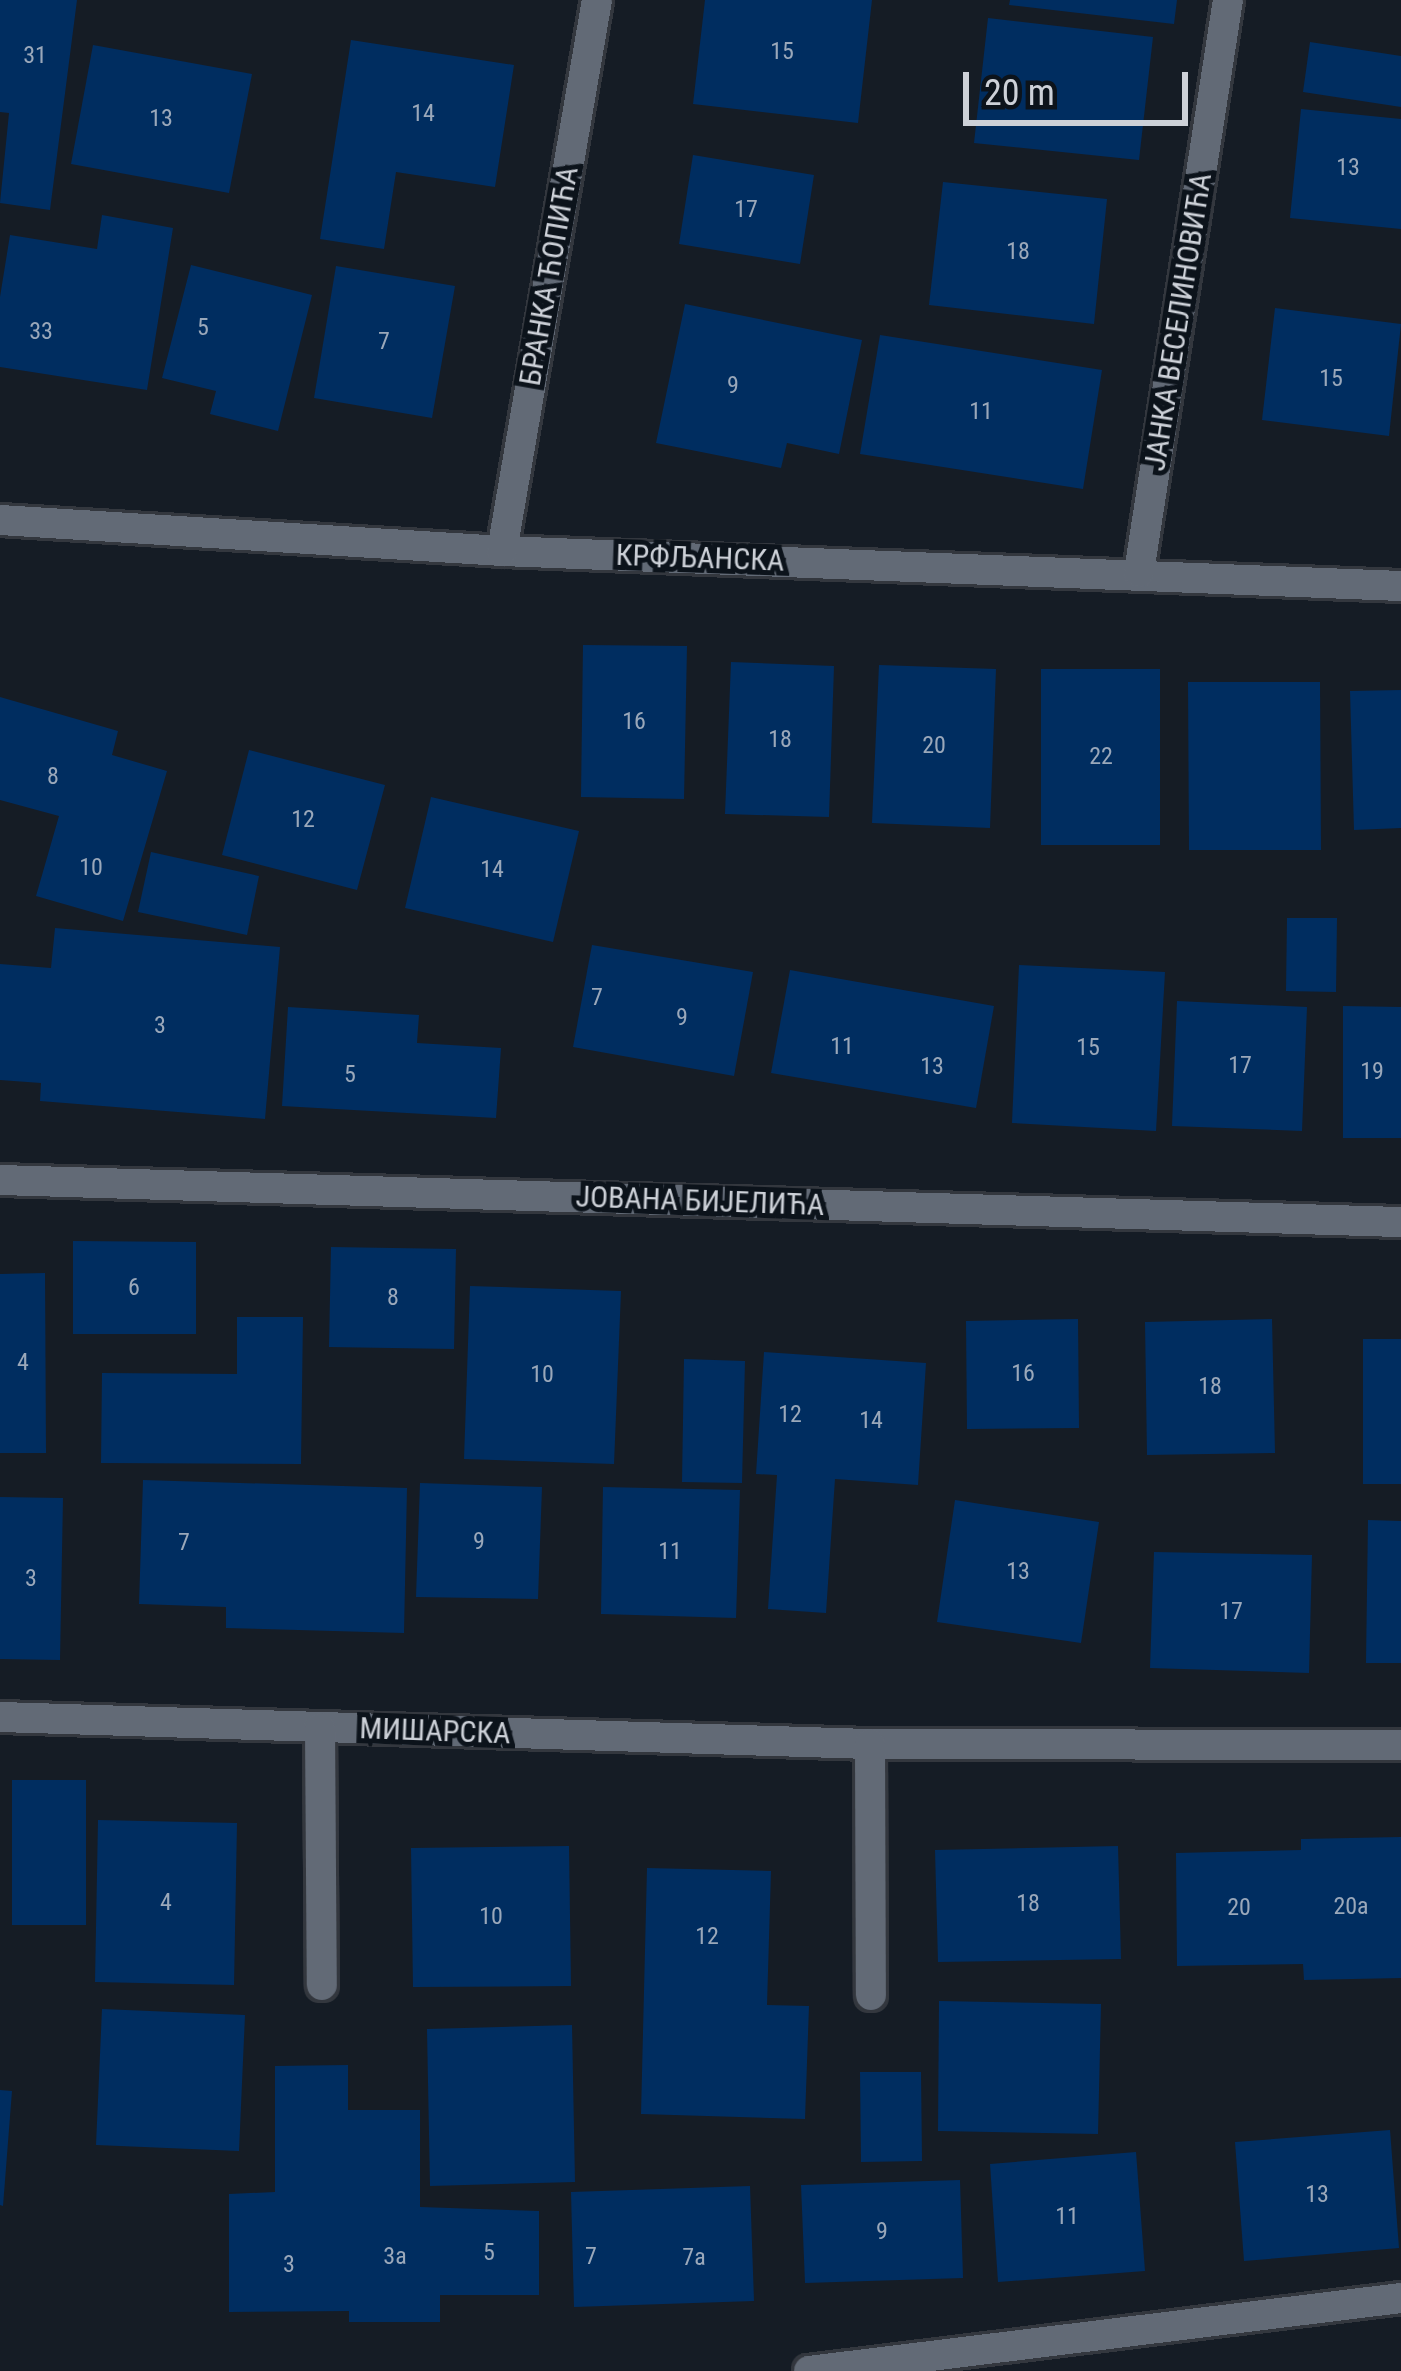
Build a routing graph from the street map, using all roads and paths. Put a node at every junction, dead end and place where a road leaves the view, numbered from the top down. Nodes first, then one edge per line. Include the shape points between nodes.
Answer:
1 (597, 0) edge
2 (1228, 0) edge
3 (0, 520) edge
4 (502, 551) junction
5 (1139, 572) junction
6 (1401, 586) edge
7 (0, 1180) edge
8 (1401, 1222) edge
9 (0, 1717) edge
10 (320, 1728) junction
11 (869, 1744) junction
12 (1401, 1745) edge
13 (322, 1985) dead end
14 (871, 1995) dead end
15 (1401, 2298) edge
16 (809, 2371) edge

1 - 4 street, БРАНКА ЋОПИЋА
2 - 5 street, ЈАНКА ВЕСЕЛИНОВИЋА
3 - 4 street, КРФЉАНСКА
4 - 5 street, КРФЉАНСКА
5 - 6 street, КРФЉАНСКА
7 - 8 street, ЈОВАНА БИЈЕЛИЋА
9 - 10 street, МИШАРСКА
10 - 11 street, МИШАРСКА
10 - 13 street
11 - 12 street, МИШАРСКА
11 - 14 street
15 - 16 street

